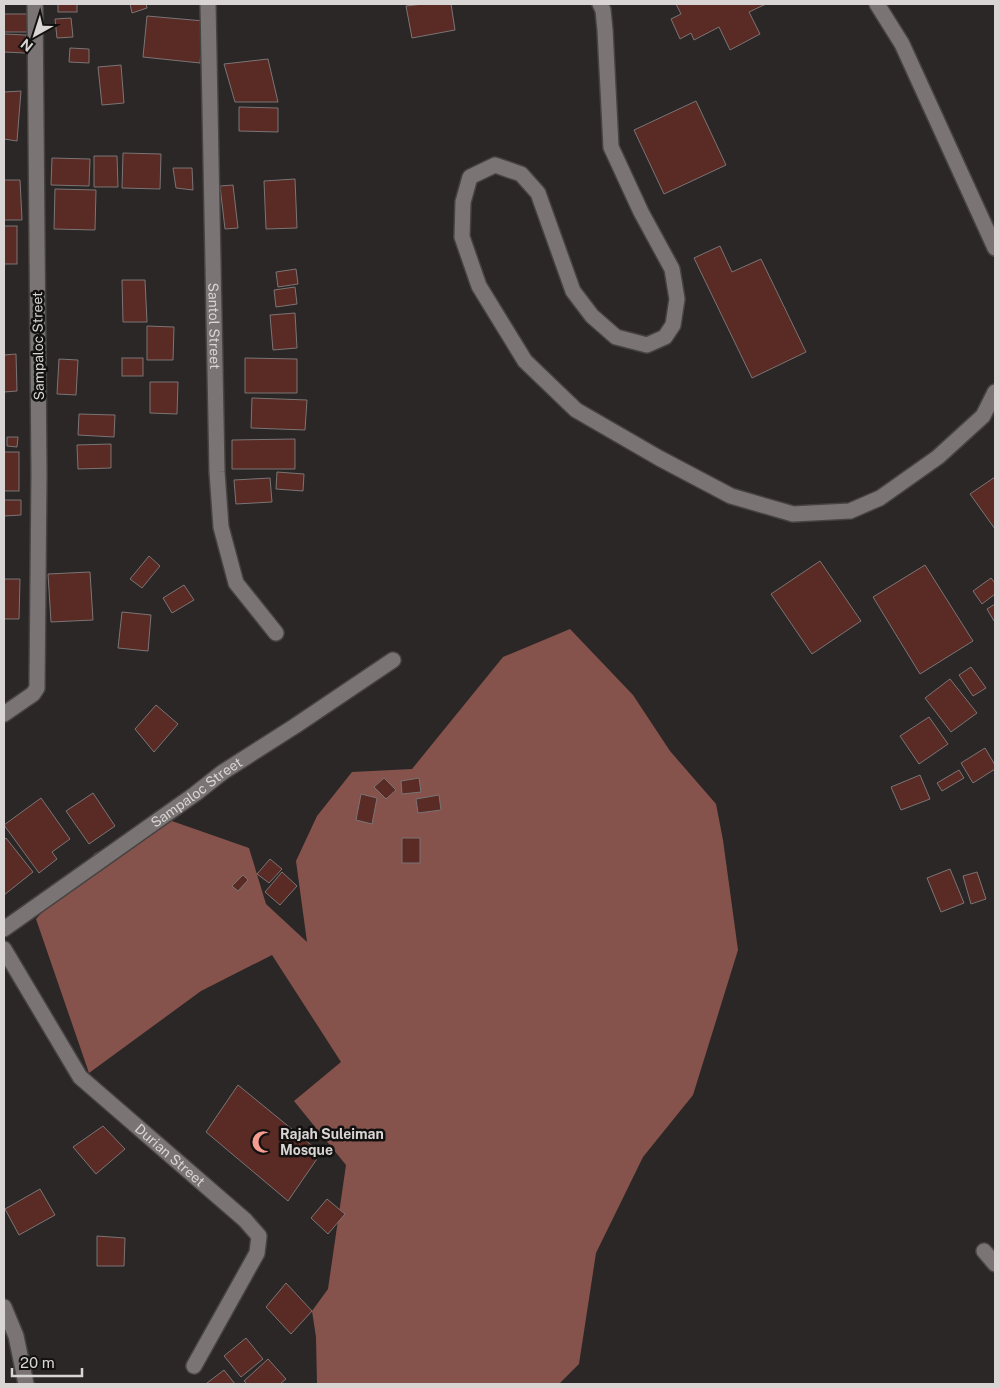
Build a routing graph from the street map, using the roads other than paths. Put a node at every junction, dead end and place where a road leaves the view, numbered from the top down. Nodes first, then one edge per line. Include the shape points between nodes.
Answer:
1 (35, 4) edge
2 (208, 4) edge
3 (600, 4) edge
4 (877, 4) edge
5 (995, 248) edge
6 (995, 392) edge
7 (276, 633) dead end
8 (393, 660) dead end
9 (4, 714) edge
10 (4, 929) edge
11 (4, 949) edge
12 (984, 1251) dead end
13 (995, 1264) edge
14 (4, 1307) edge
15 (194, 1366) dead end
16 (26, 1384) edge

1 - 9 street, Sampaloc Street via 39,474 37,688
2 - 7 street, Santol Street via 217,472 221,528 236,583
3 - 6 street via 605,30 611,147 672,269 677,299 673,325 665,337 647,346 616,337 592,316 573,291 538,193 520,174 495,164 470,177 463,202 462,237 479,286 525,361 576,410 659,458 731,496 793,514 850,512 880,498 938,457 983,416
4 - 5 street via 902,44
8 - 10 street, Sampaloc Street via 223,772
11 - 15 street, Durian Street via 80,1076 246,1220 259,1236 257,1253
12 - 13 street
14 - 16 street via 16,1336

